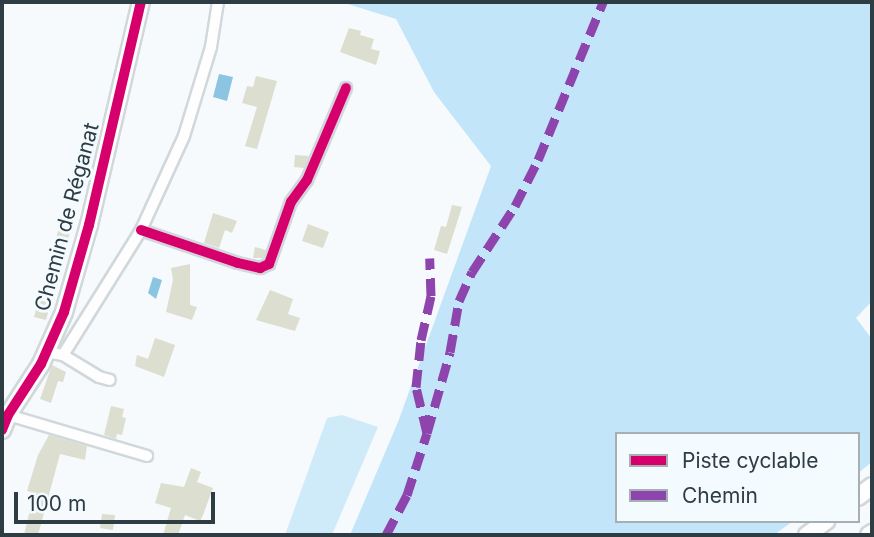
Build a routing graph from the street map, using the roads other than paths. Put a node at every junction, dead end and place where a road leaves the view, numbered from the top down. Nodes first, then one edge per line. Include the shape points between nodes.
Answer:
1 (141, 2) edge
2 (218, 2) edge
3 (346, 88) dead end
4 (141, 230) junction
5 (54, 353) junction
6 (110, 380) dead end
7 (5, 423) edge
8 (148, 456) dead end
9 (823, 523) edge
10 (807, 535) edge

1 - 5 street, Chemin de Réganat
2 - 4 street via 211,47 184,136
3 - 4 street via 307,180 291,202 269,264 260,268 238,263
4 - 5 street
5 - 6 street
5 - 7 street, Chemin de Réganat
7 - 8 street, Chemin de Réganat
9 - 10 street

